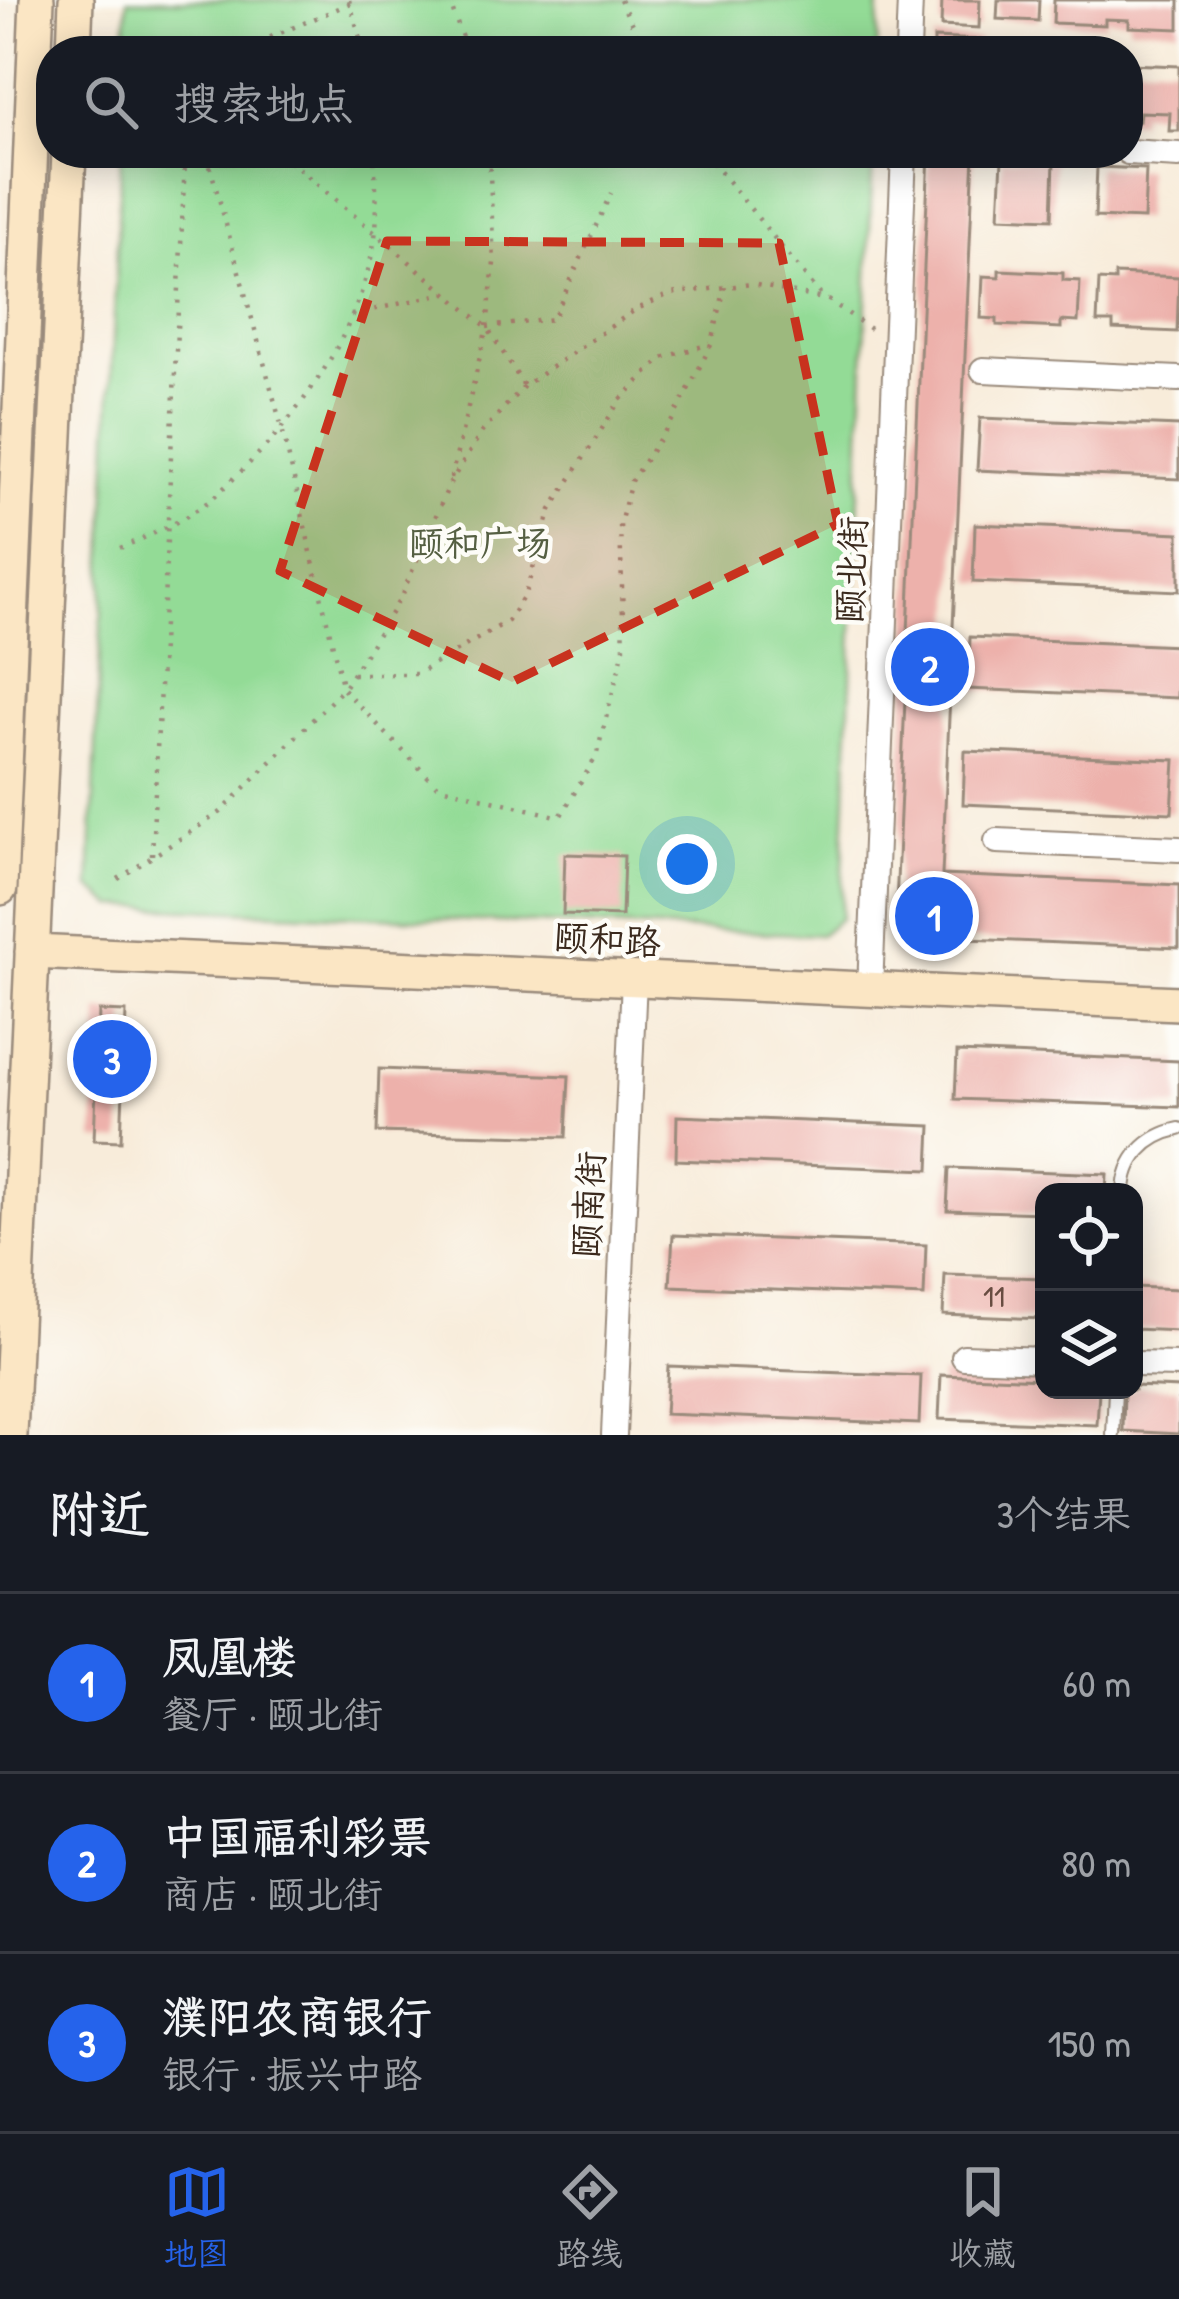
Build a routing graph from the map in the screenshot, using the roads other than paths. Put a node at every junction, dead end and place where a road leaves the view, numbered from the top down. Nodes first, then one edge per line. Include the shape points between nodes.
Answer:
1 (37, 0) edge
2 (76, 0) edge
3 (910, 0) edge
4 (75, 36) edge
5 (909, 36) edge
6 (1143, 153) edge
7 (1179, 155) edge
8 (68, 168) edge
9 (903, 168) edge
10 (11, 345) edge
11 (983, 370) dead end
12 (1179, 379) edge
13 (998, 841) dead end
14 (1179, 849) edge
15 (0, 889) edge
16 (32, 952) junction
17 (634, 979) junction
18 (870, 989) junction
19 (1179, 1003) edge
20 (1179, 1129) edge
21 (1124, 1183) edge
22 (964, 1357) dead end
23 (1035, 1360) edge
24 (1143, 1364) edge
25 (1179, 1365) edge
26 (1115, 1399) edge
27 (10, 1435) edge
28 (614, 1435) edge
29 (1113, 1435) edge

1 - 10 street
2 - 4 street
3 - 5 street
6 - 7 street
8 - 16 street
9 - 18 street, 颐北街
10 - 15 street
11 - 12 street
13 - 14 street
16 - 17 street, 颐和路
16 - 27 street
17 - 18 street, 颐和路
17 - 28 street, 颐南街
18 - 19 street, 颐和路
20 - 21 lane via 1148,1141
22 - 23 street
24 - 25 street
26 - 29 lane

